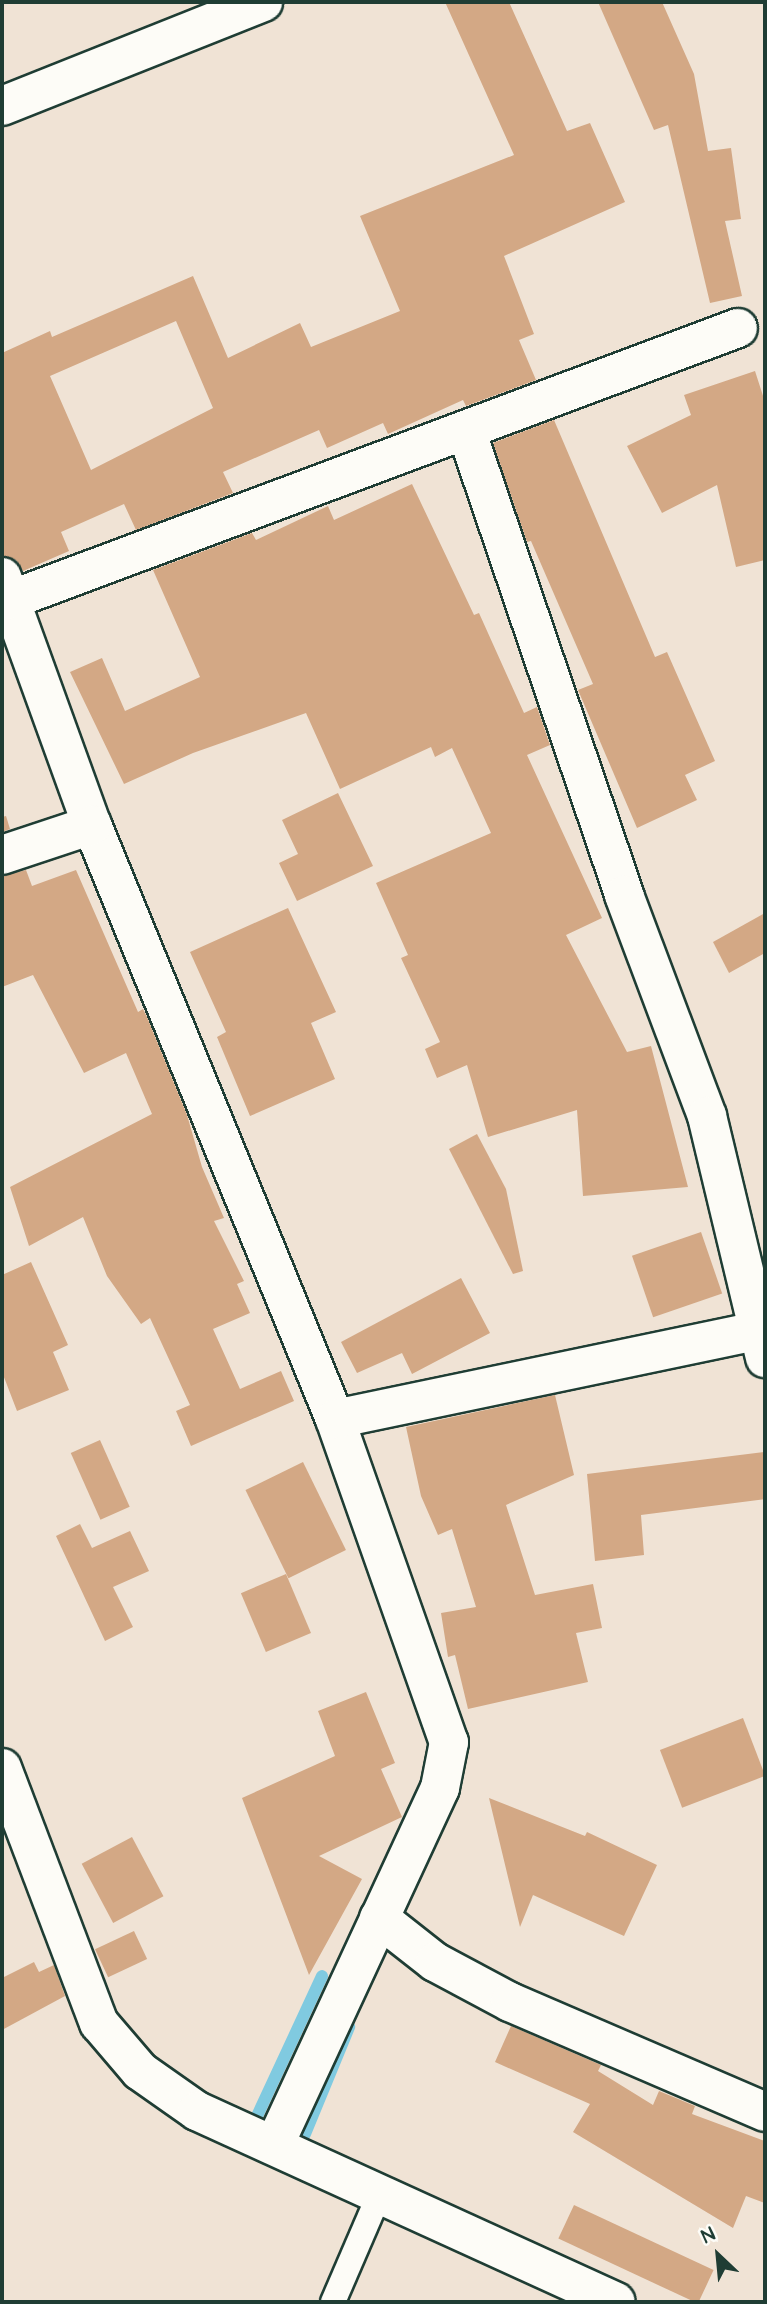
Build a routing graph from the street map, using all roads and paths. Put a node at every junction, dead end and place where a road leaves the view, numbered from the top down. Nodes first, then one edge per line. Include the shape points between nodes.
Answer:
1 (263, 2) edge
2 (2, 106) edge
3 (738, 328) dead end
4 (466, 429) junction
5 (6, 588) edge
6 (92, 825) junction
7 (2, 855) edge
8 (761, 1345) edge
9 (335, 1419) junction
10 (2, 1768) edge
11 (379, 1918) junction
12 (765, 2112) edge
13 (275, 2143) junction
14 (379, 2194) junction
15 (333, 2302) edge
16 (616, 2302) edge

1 - 2 street
3 - 4 street
4 - 5 street
4 - 8 street via 620,883 707,1115
5 - 6 street
6 - 7 street
6 - 9 street
8 - 9 street
9 - 11 street via 449,1742 440,1787
10 - 13 street via 99,2023 140,2071 197,2110
11 - 12 street via 435,1962 510,2002
11 - 13 street
13 - 14 street
14 - 15 lane
14 - 16 street

